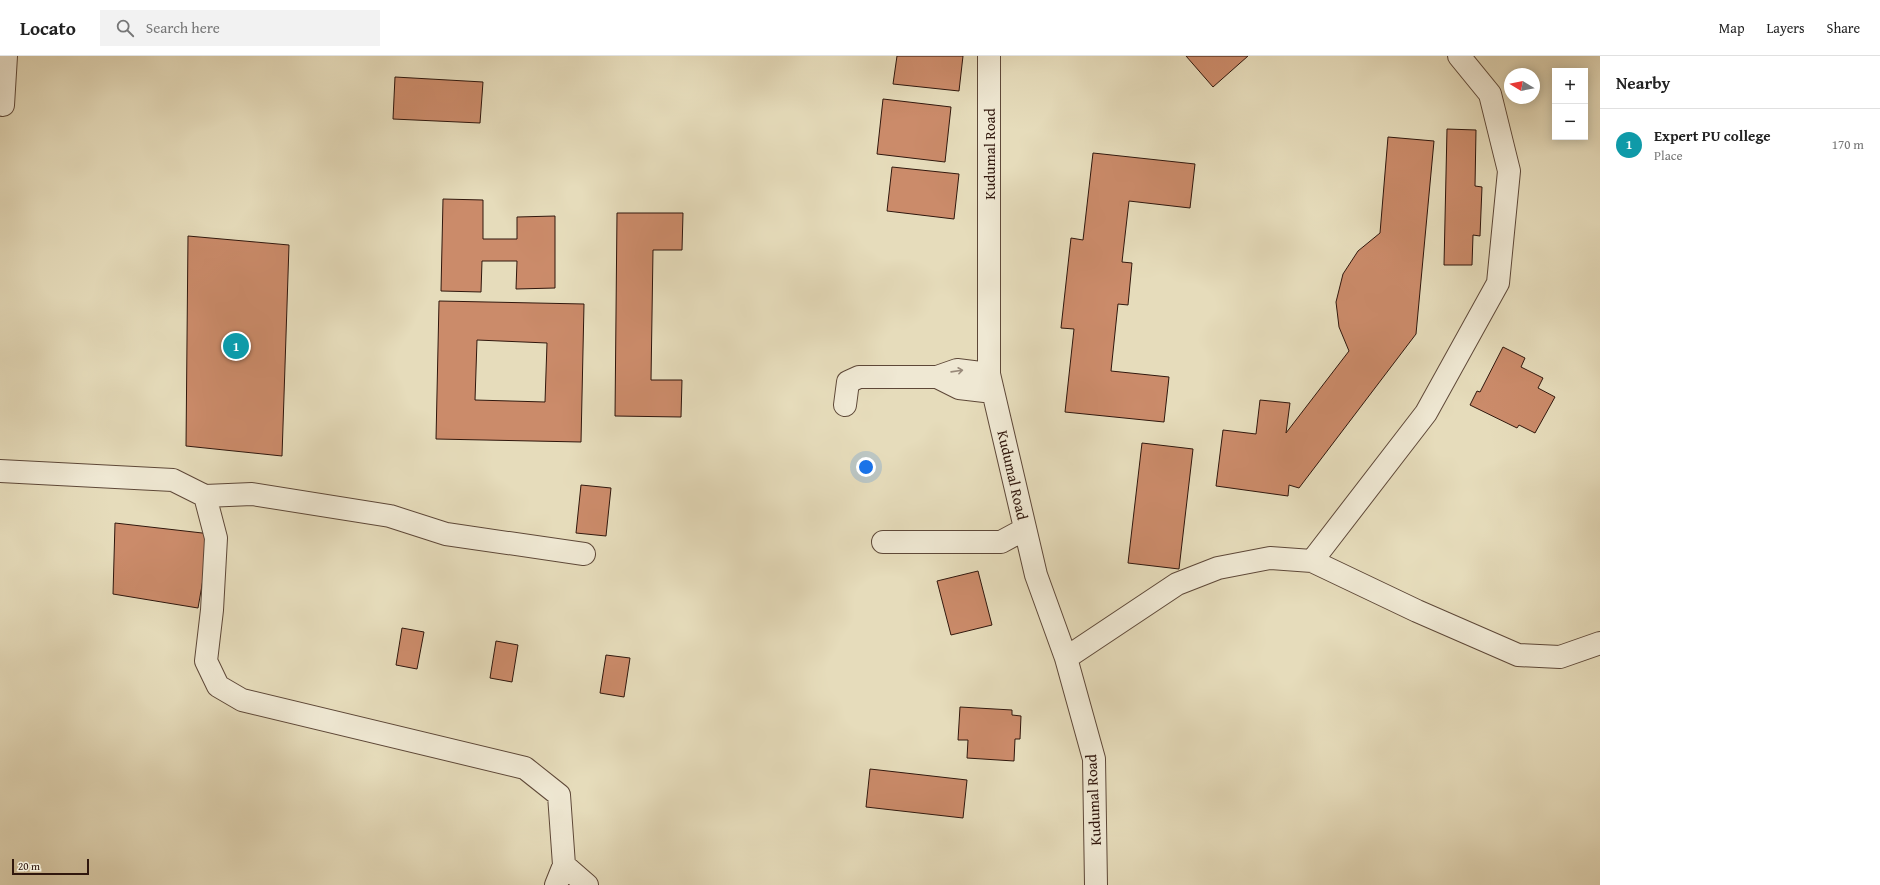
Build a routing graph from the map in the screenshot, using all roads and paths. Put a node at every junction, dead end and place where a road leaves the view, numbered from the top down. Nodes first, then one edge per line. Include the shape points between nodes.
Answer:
1 (6, 56) edge
2 (989, 56) edge
3 (1459, 56) edge
4 (3, 105) dead end
5 (991, 383) junction
6 (845, 405) dead end
7 (0, 471) edge
8 (205, 496) junction
9 (1025, 530) junction
10 (883, 542) dead end
11 (584, 554) dead end
12 (1312, 560) junction
13 (1600, 643) edge
14 (1066, 658) junction
15 (560, 875) edge
16 (587, 885) edge
17 (1096, 885) edge

1 - 4 street
2 - 5 street, Kudumal Road
3 - 12 street via 1490,94 1509,171 1498,283 1426,414
5 - 6 street via 959,388 937,377 860,377 848,382
5 - 9 street, Kudumal Road
7 - 8 street via 173,480
8 - 11 street via 252,494 390,516 446,534
8 - 15 street via 216,538 206,661 218,686 242,700 525,768 559,795
9 - 10 street via 1001,542
9 - 14 street, Kudumal Road via 1036,574
12 - 13 street via 1417,611 1518,655 1560,657
12 - 14 street via 1270,558 1218,568 1177,584
14 - 17 street, Kudumal Road via 1094,759
15 - 16 street

